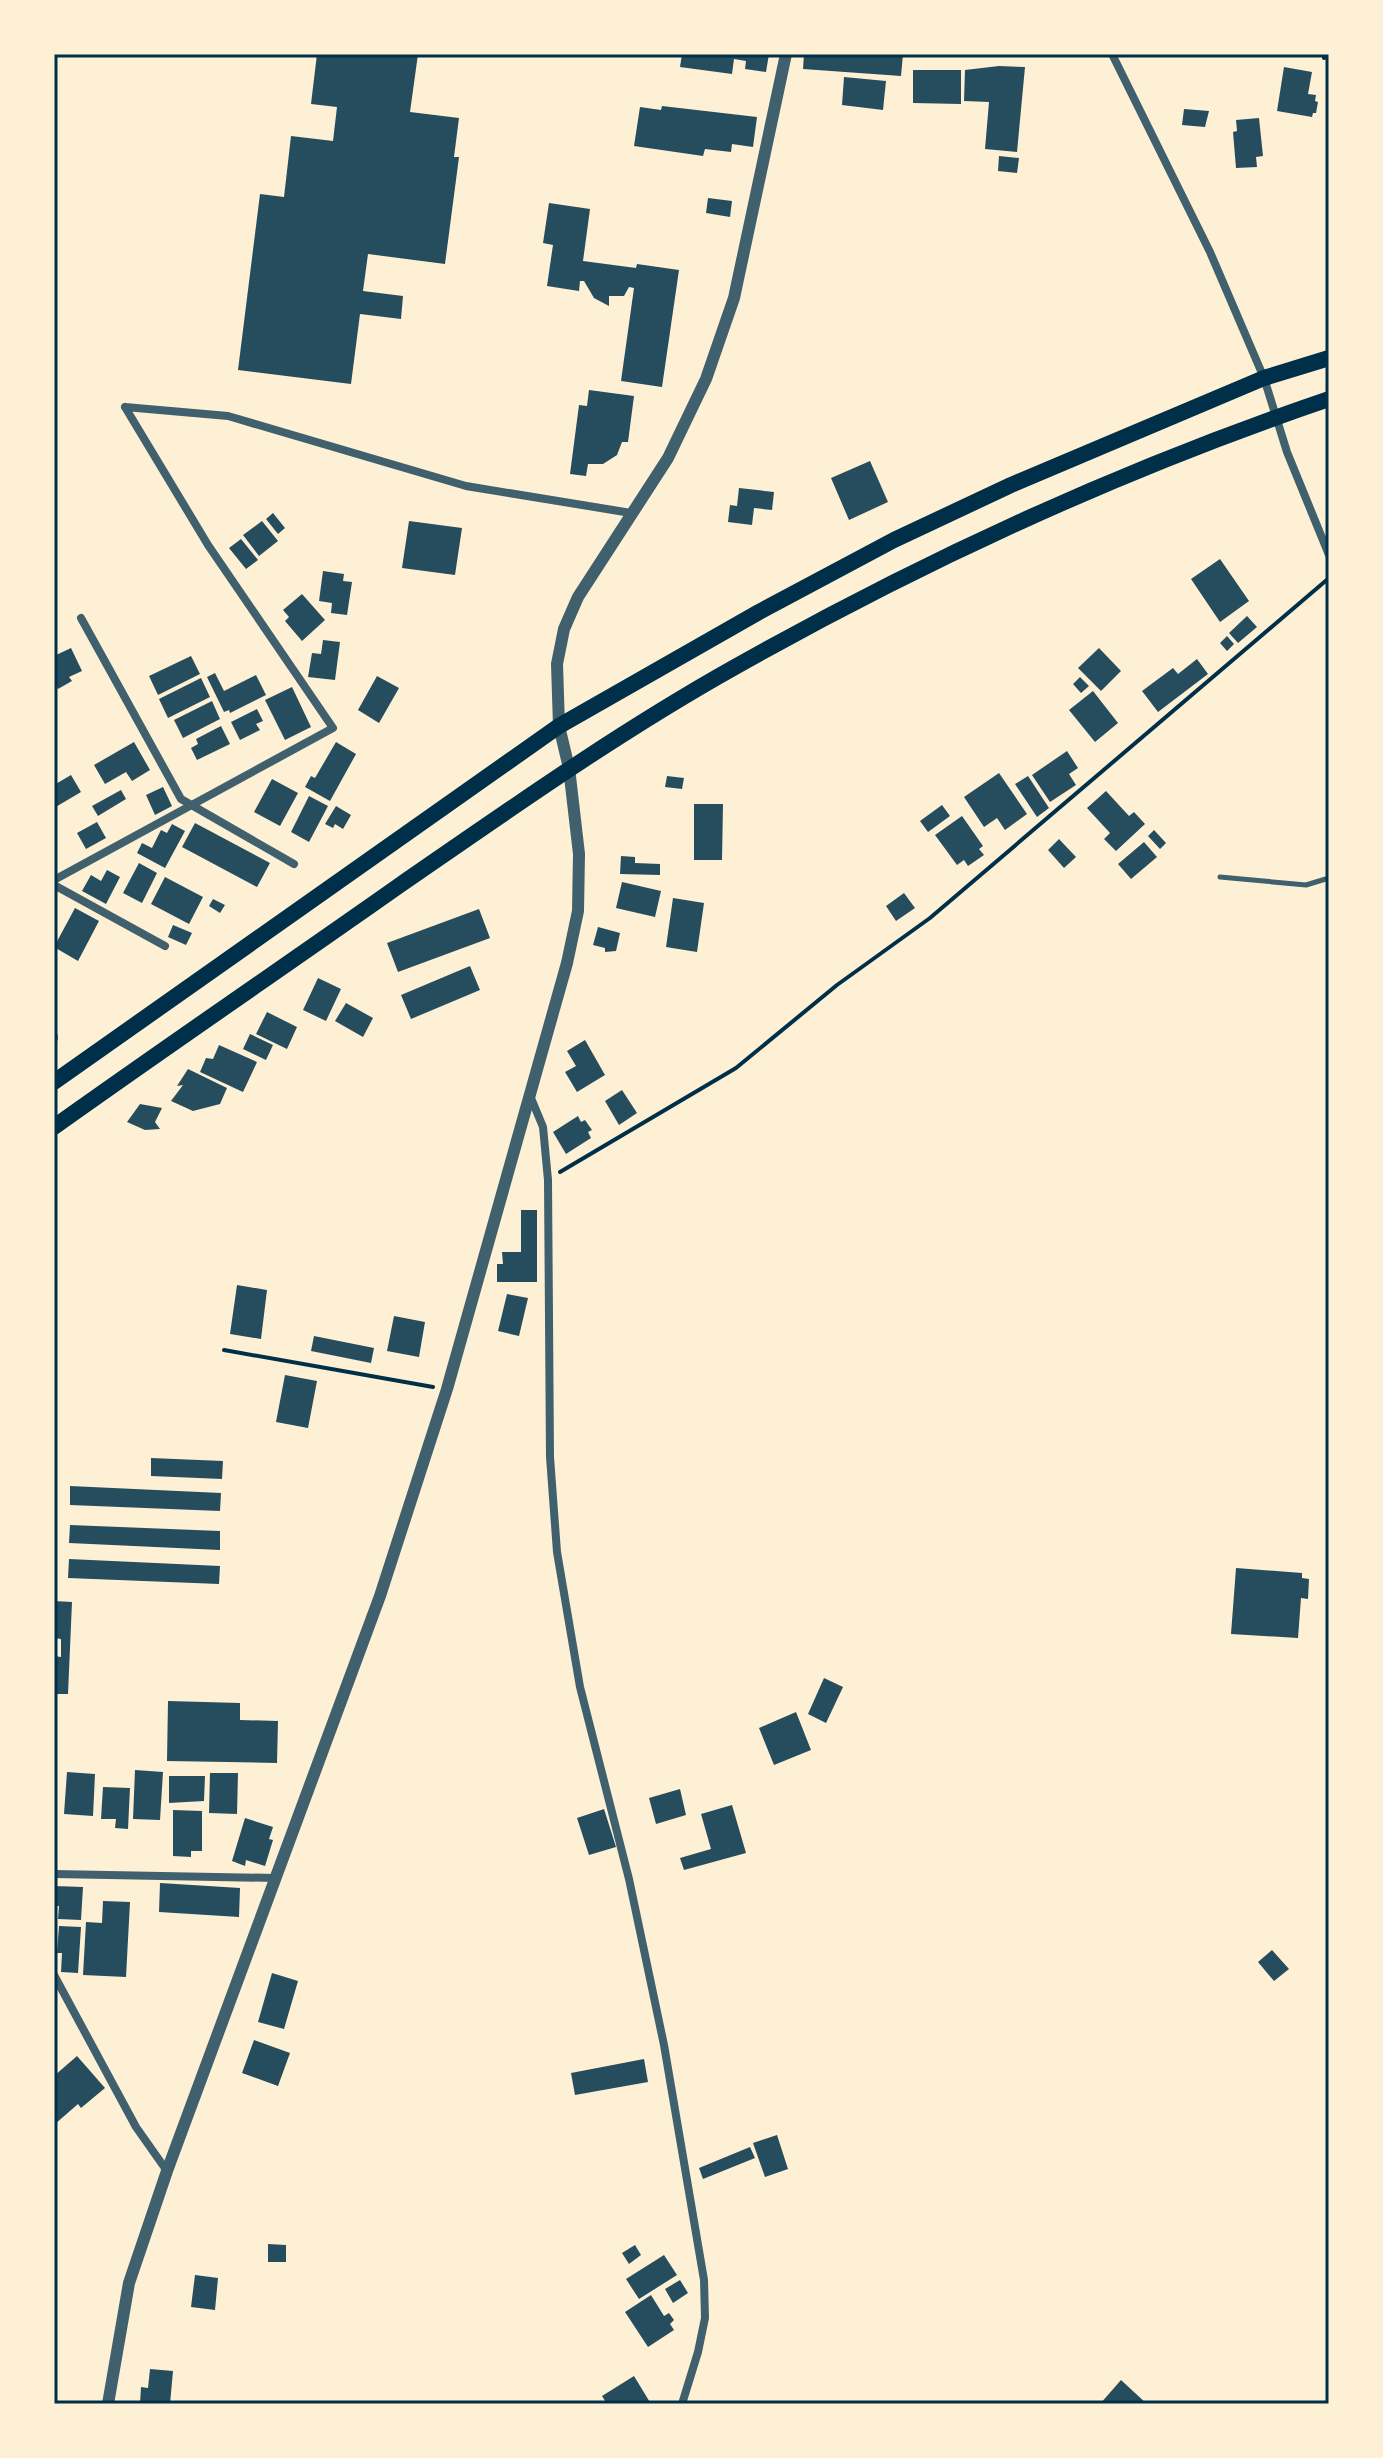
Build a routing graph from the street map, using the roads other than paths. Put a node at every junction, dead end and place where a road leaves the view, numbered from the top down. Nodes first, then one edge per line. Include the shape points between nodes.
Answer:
1 (786, 54) edge
2 (1112, 54) edge
3 (1329, 358) edge
4 (1264, 378) junction
5 (1329, 399) edge
6 (1275, 417) junction
7 (631, 513) junction
8 (1329, 555) edge
9 (81, 618) dead end
10 (559, 726) junction
11 (569, 768) junction
12 (191, 805) junction
13 (294, 864) dead end
14 (1220, 877) dead end
15 (1329, 878) edge
16 (54, 882) edge
17 (165, 946) dead end
18 (54, 1082) edge
19 (531, 1098) junction
20 (54, 1127) edge
21 (54, 1874) edge
22 (275, 1878) junction
23 (54, 1975) edge
24 (167, 2171) junction
25 (108, 2404) edge
26 (682, 2404) edge

1 - 7 street via 734,298 694,406
2 - 4 street via 1210,252
3 - 4 highway
4 - 6 street
4 - 10 highway via 894,540
5 - 6 highway
6 - 8 street
6 - 11 highway via 1090,490 908,574 732,668
7 - 10 street via 564,629 557,664
7 - 12 street via 466,486 228,416 125,407 208,545 333,728
9 - 12 street via 181,799
10 - 11 street
10 - 18 highway
11 - 19 street via 579,854 578,911
11 - 20 highway
12 - 13 street
12 - 16 street
14 - 15 lane via 1306,885
16 - 17 street
19 - 22 street via 447,1389 380,1596
19 - 26 street via 543,1127 548,1180 550,1457 557,1552 580,1687 626,1863 661,2030 704,2280 705,2318
21 - 22 street
22 - 24 street
23 - 24 street via 136,2127
24 - 25 street via 129,2283

